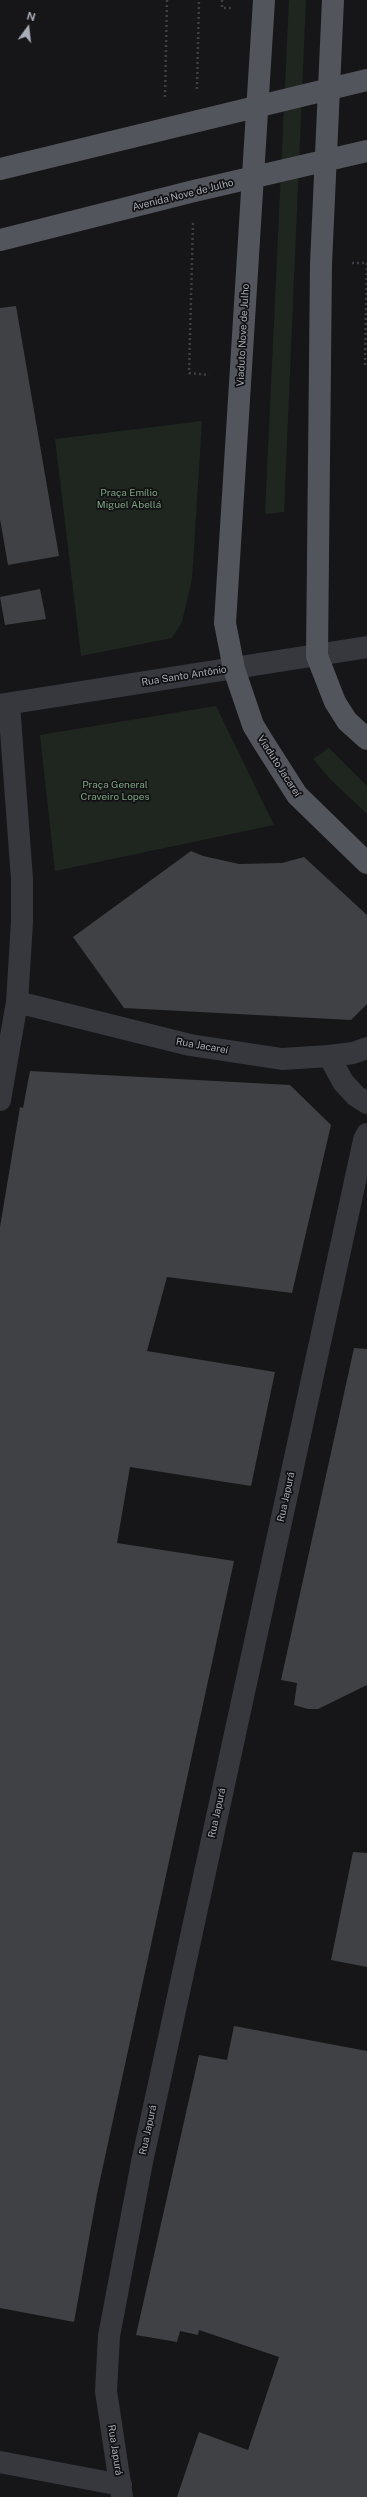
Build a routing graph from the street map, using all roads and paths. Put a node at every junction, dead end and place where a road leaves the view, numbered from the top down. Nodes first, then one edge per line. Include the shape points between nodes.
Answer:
1 (167, 0) edge
2 (199, 0) edge
3 (222, 0) edge
4 (264, 0) edge
5 (333, 0) edge
6 (222, 8) dead end
7 (367, 80) edge
8 (197, 121) junction
9 (164, 129) junction
10 (367, 151) edge
11 (0, 168) edge
12 (194, 191) junction
13 (0, 240) edge
14 (367, 264) edge
15 (367, 366) edge
16 (216, 376) dead end
17 (367, 647) edge
18 (317, 656) junction
19 (234, 669) junction
20 (5, 705) edge
21 (367, 739) edge
22 (367, 863) edge
23 (17, 1002) junction
24 (367, 1048) edge
25 (329, 1056) junction
26 (0, 1100) edge
27 (367, 1103) edge
28 (367, 1134) edge
29 (0, 2462) edge
30 (122, 2491) edge

1 - 9 path
2 - 8 path
3 - 6 path
4 - 19 main road, Viaduto Nove de Julho via 225,623
5 - 18 main road via 321,260
7 - 8 main road
8 - 9 main road
9 - 11 main road
10 - 12 main road, Avenida Nove de Julho
12 - 13 main road, Avenida Nove de Julho
12 - 16 path via 189,373
14 - 15 path
17 - 18 street, Rua Santo Antônio
18 - 19 street, Rua Santo Antônio
18 - 21 main road via 335,702 347,721
19 - 20 street, Rua Santo Antônio
19 - 22 main road, Viaduto Jacareí via 253,725 296,795
20 - 23 street via 22,879
23 - 25 street, Rua Jacareí via 190,1045 282,1059
23 - 26 street
24 - 25 street via 353,1053
25 - 27 street via 343,1082
28 - 30 street, Rua Japurá via 147,2139 109,2336 106,2391
29 - 30 street

